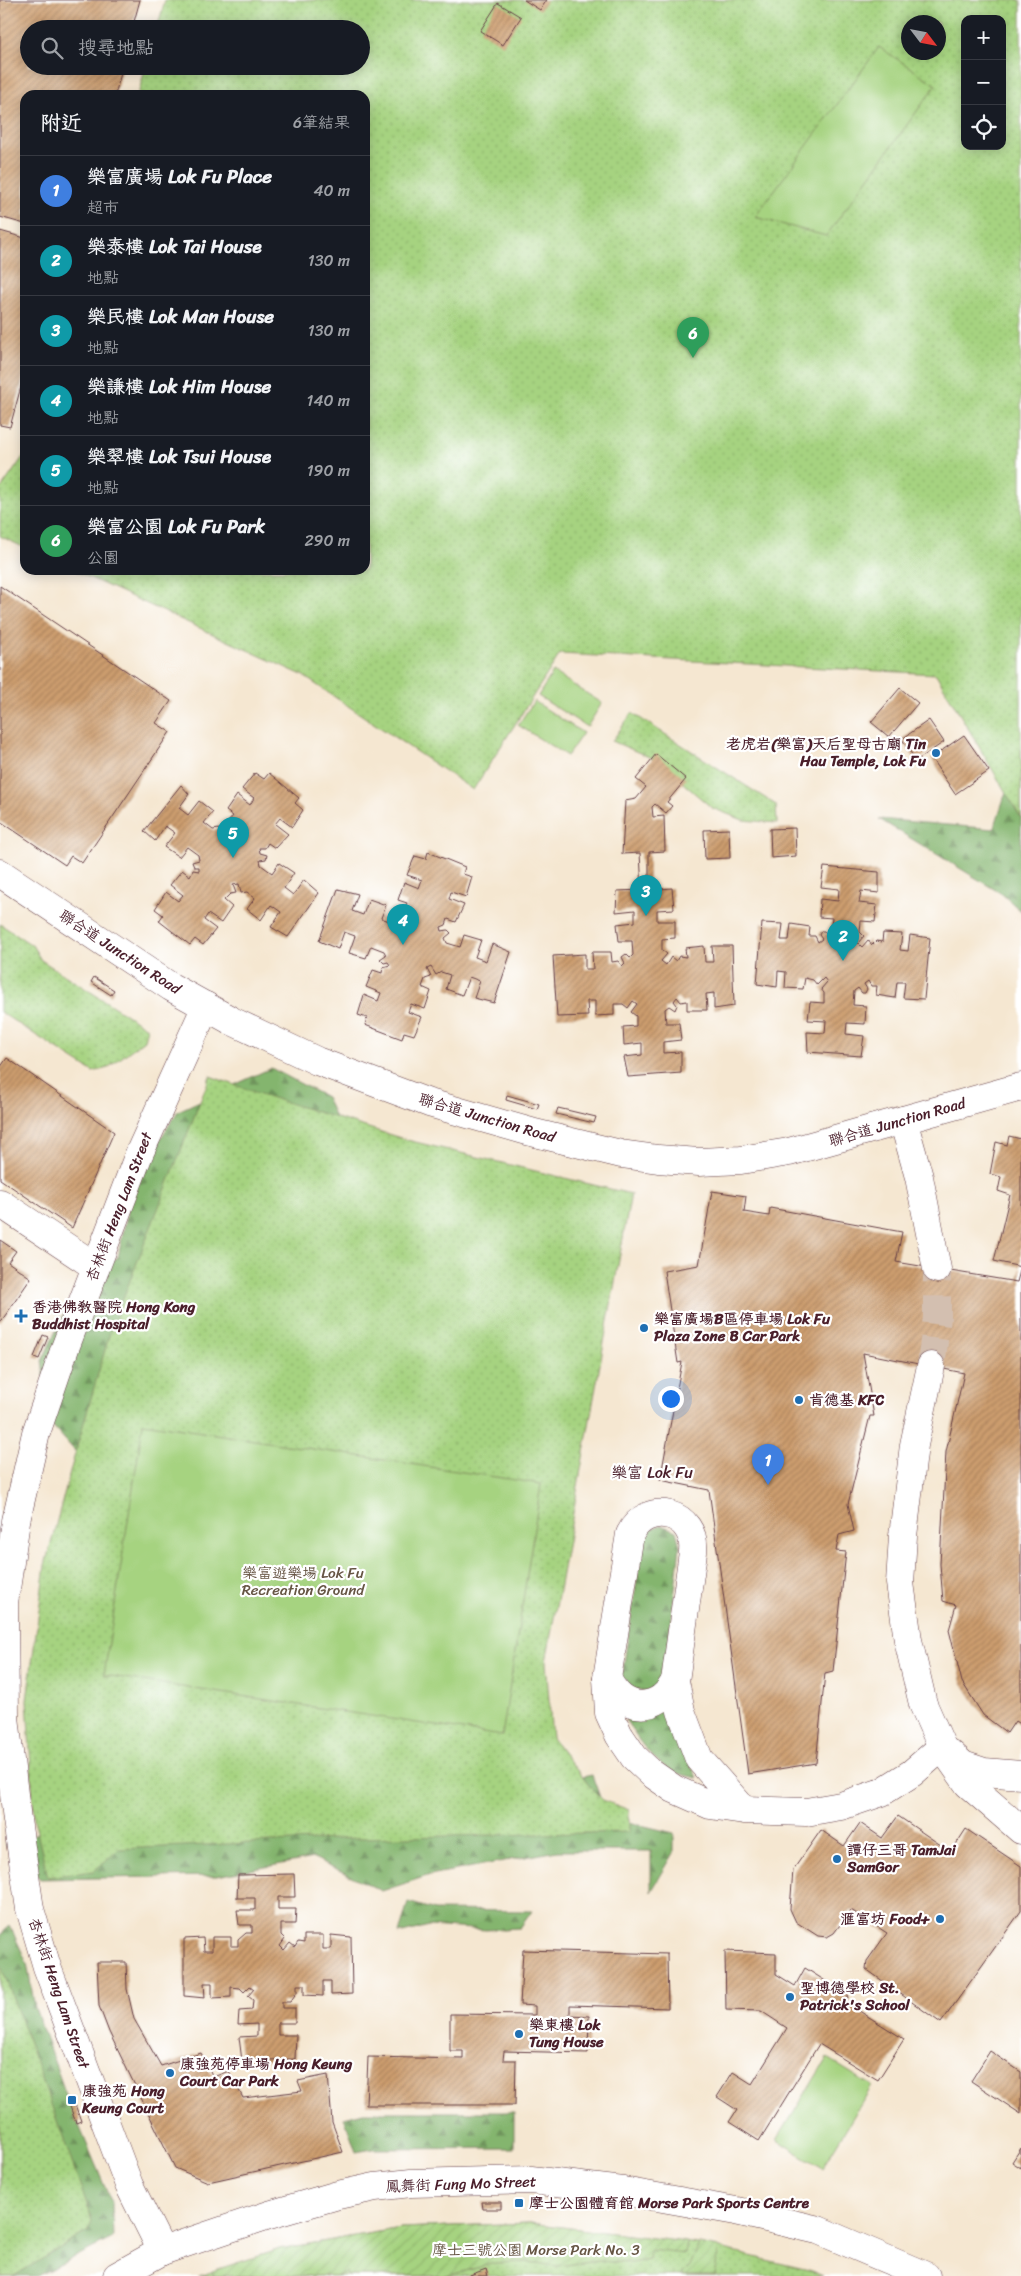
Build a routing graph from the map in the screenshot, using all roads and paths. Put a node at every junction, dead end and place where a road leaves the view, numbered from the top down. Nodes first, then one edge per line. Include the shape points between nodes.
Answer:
1 (0, 873) edge
2 (206, 1006) junction
3 (1021, 1087) edge
4 (903, 1120) junction
5 (0, 1203) edge
6 (96, 1267) junction
7 (937, 1269) tunnel mouth
8 (931, 1366) tunnel mouth
9 (607, 1678) junction
10 (675, 1681) junction
11 (942, 1747) junction
12 (1021, 1775) edge
13 (744, 1810) junction
14 (1021, 1830) edge
15 (162, 2251) junction
16 (117, 2276) edge
17 (926, 2276) edge

1 - 2 street, 聯合道 Junction Road
2 - 4 street, 聯合道 Junction Road via 317,1061 429,1103 621,1154 699,1162 741,1160 789,1152
2 - 6 street, 杏林街 Heng Lam Street via 151,1124
3 - 4 street, 聯合道 Junction Road
4 - 7 street via 919,1176
5 - 6 street
6 - 15 street, 杏林街 Heng Lam Street via 36,1433 16,1521 4,1602 5,1717 30,1909 47,1967 129,2186
8 - 11 street via 914,1445 900,1583 908,1640 923,1704
9 - 10 street via 612,1690 621,1698 638,1704 664,1697
9 - 10 street via 630,1534 638,1522 659,1513 670,1514 685,1524 694,1545
9 - 13 street via 609,1713 634,1757 674,1789 710,1805
10 - 13 street via 681,1711 700,1759
11 - 12 street via 963,1765 984,1772
11 - 13 street via 912,1773 882,1792 841,1806 801,1813
11 - 14 street via 968,1784
15 - 16 street, 鳳舞街 Fung Mo Street
15 - 17 street, 鳳舞街 Fung Mo Street via 268,2215 375,2187 531,2180 623,2190 818,2230

